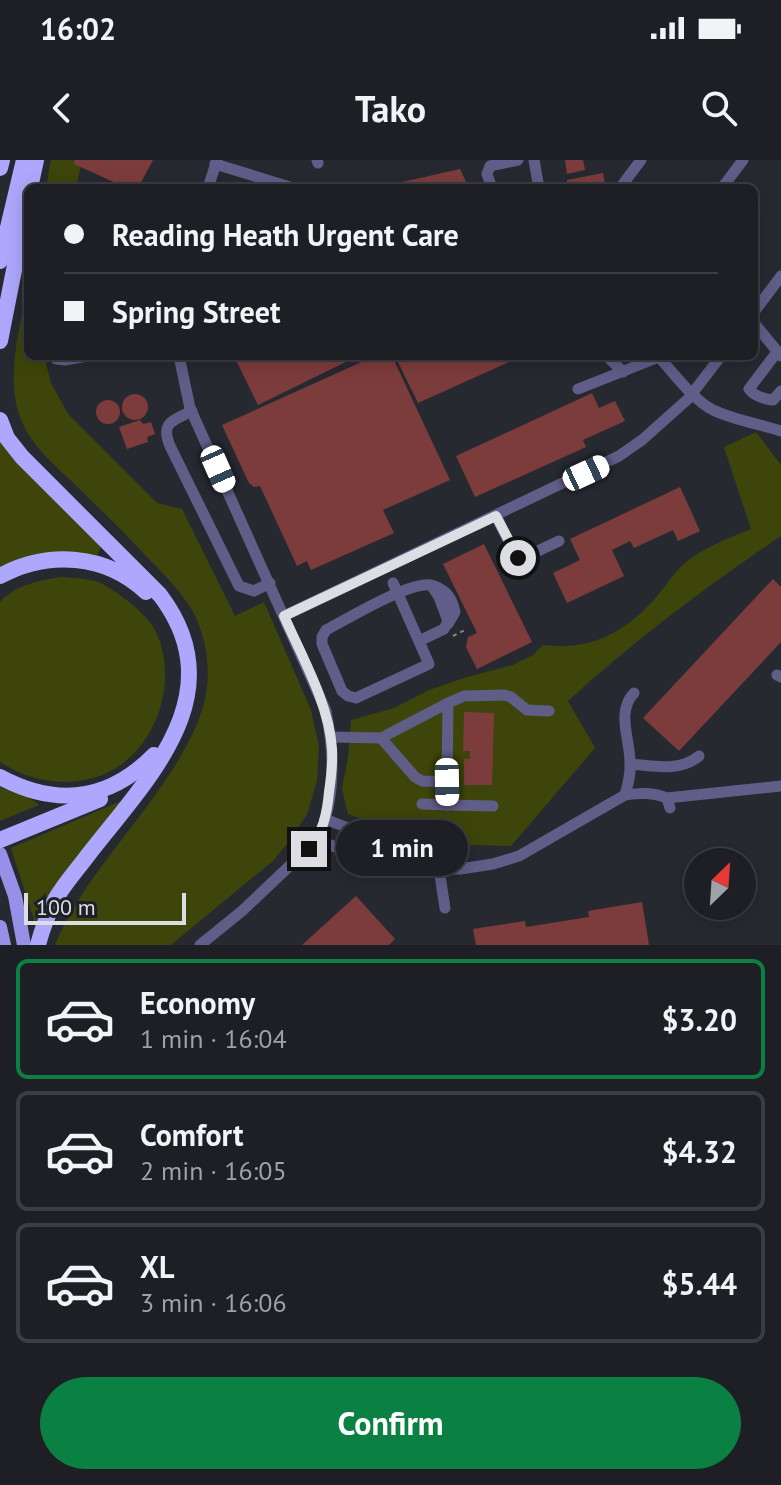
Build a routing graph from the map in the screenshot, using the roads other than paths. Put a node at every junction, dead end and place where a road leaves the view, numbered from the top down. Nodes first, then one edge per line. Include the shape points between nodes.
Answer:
1 (2, 160) edge
2 (24, 160) edge
3 (36, 160) edge
4 (518, 160) edge
5 (534, 160) edge
6 (743, 160) edge
7 (216, 162) edge
8 (637, 162) edge
9 (0, 168) edge
10 (31, 184) edge
11 (209, 184) edge
12 (280, 184) edge
13 (491, 184) edge
14 (538, 184) edge
15 (625, 184) edge
16 (725, 184) edge
17 (24, 219) edge
18 (0, 261) edge
19 (781, 276) edge
20 (758, 307) edge
21 (758, 328) edge
22 (0, 341) edge
23 (779, 354) edge
24 (180, 360) edge
25 (611, 360) edge
26 (649, 360) edge
27 (662, 360) edge
28 (718, 360) edge
29 (623, 372) junction
30 (578, 389) dead end
31 (781, 391) edge
32 (693, 393) junction
33 (192, 411) junction
34 (0, 420) edge
35 (781, 431) edge
36 (496, 516) junction
37 (559, 541) dead end
38 (0, 576) edge
39 (270, 583) junction
40 (395, 588) junction
41 (284, 616) junction
42 (419, 641) junction
43 (634, 693) dead end
44 (448, 703) junction
45 (549, 711) dead end
46 (331, 737) junction
47 (381, 738) junction
48 (699, 756) dead end
49 (161, 759) junction
50 (630, 764) junction
51 (0, 777) edge
52 (447, 782) junction
53 (781, 786) edge
54 (86, 794) junction
55 (625, 795) junction
56 (422, 804) dead end
57 (448, 805) junction
58 (493, 806) dead end
59 (325, 819) junction
60 (0, 828) edge
61 (0, 840) edge
62 (317, 840) junction
63 (0, 854) edge
64 (411, 859) junction
65 (439, 869) junction
66 (445, 908) dead end
67 (0, 927) edge
68 (4, 945) edge
69 (24, 945) edge
70 (38, 945) edge
71 (200, 945) edge

1 - 9 highway
2 - 18 highway
3 - 10 highway
4 - 13 street via 490,166
5 - 14 street
6 - 16 street
7 - 11 street
7 - 12 street
8 - 15 street
17 - 22 highway
19 - 20 street
21 - 23 street
23 - 31 street via 749,389 773,400
24 - 33 street
25 - 29 street
26 - 29 street
27 - 32 street
28 - 32 street
29 - 30 street
32 - 35 street via 714,410
32 - 36 street via 619,456
33 - 39 street
33 - 39 street via 169,423 170,446 239,586 254,591
34 - 49 highway via 22,457 144,577 176,617 188,654 189,685 185,709
36 - 37 street via 521,559
36 - 41 street
38 - 54 highway via 54,559 105,566 152,597 175,637 181,657 180,695 161,746 128,779
39 - 41 street
40 - 42 street
40 - 42 street via 431,585 447,615 447,625
40 - 42 street via 323,633 322,644 342,691 356,698 429,664
41 - 46 street via 326,711
43 - 50 street via 624,713
44 - 45 street via 464,696 504,695 527,710
44 - 47 street
44 - 52 street
46 - 47 street
46 - 59 street
47 - 52 street via 415,777
48 - 50 street via 675,767
49 - 61 highway via 130,786
49 - 70 highway via 60,892
50 - 55 street
51 - 54 highway via 39,792
52 - 57 street
53 - 55 street via 668,803 659,795
54 - 60 highway
55 - 65 street via 519,856 471,868
56 - 57 street
57 - 58 street
59 - 62 street
59 - 64 street via 402,849
62 - 64 street via 399,864
62 - 71 street
63 - 69 main road
64 - 65 street
65 - 66 street
67 - 68 main road

